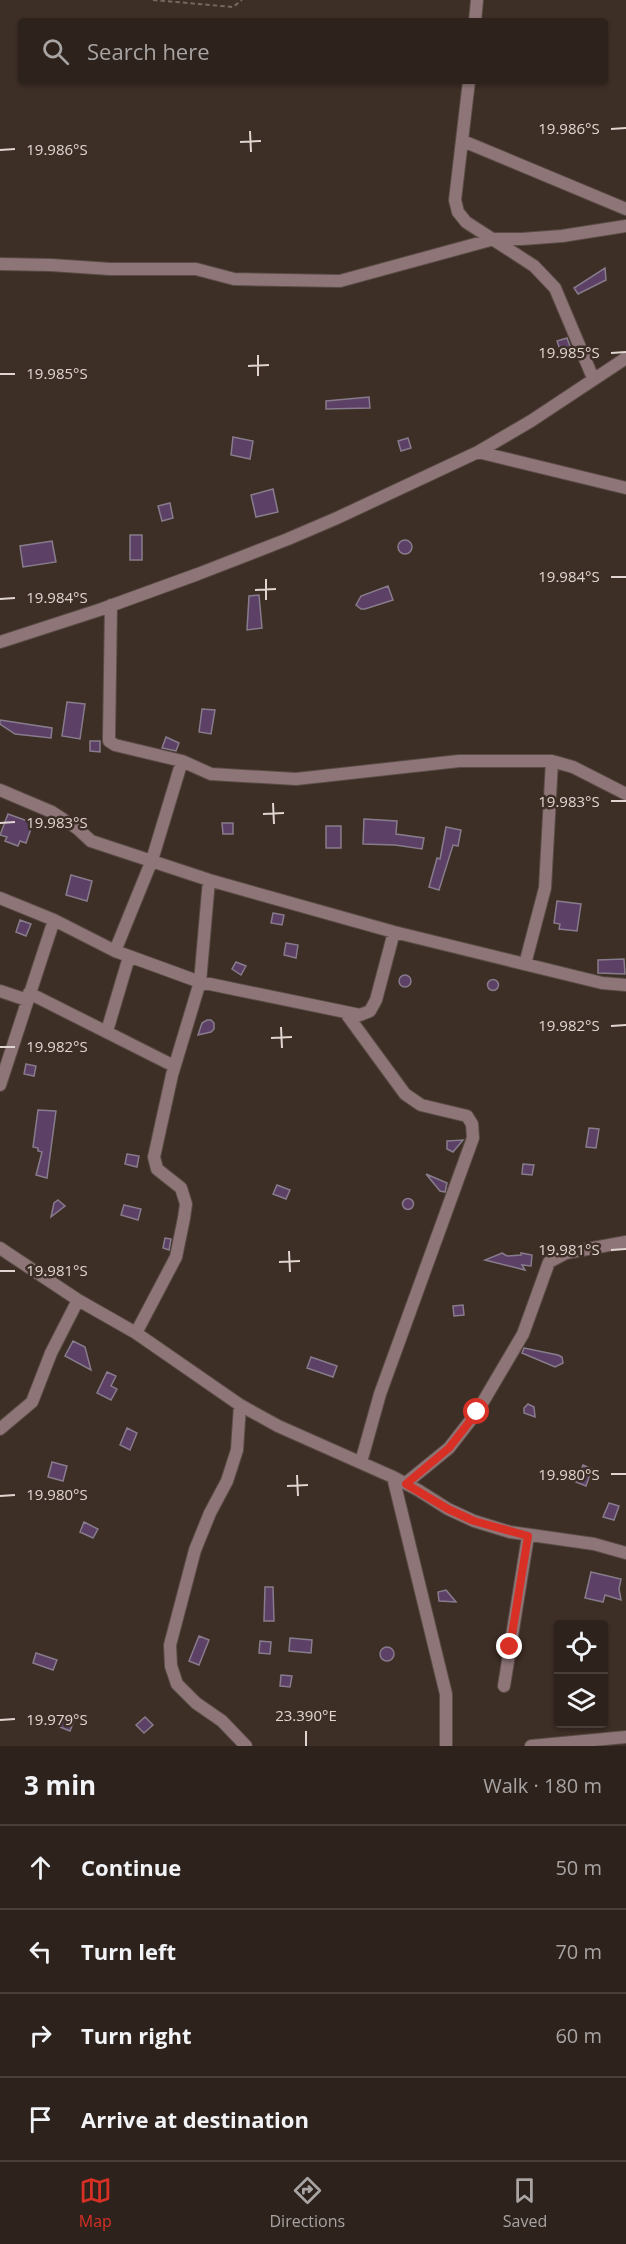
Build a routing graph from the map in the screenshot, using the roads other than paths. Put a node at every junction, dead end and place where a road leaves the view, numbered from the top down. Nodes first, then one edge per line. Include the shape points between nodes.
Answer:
1 (477, 0) edge
2 (475, 18) edge
3 (469, 84) edge
4 (462, 141) junction
5 (626, 209) edge
6 (626, 226) edge
7 (494, 238) junction
8 (0, 264) edge
9 (626, 358) edge
10 (593, 378) junction
11 (478, 452) junction
12 (626, 488) edge
13 (111, 605) junction
14 (0, 642) edge
15 (182, 761) junction
16 (552, 761) junction
17 (0, 790) edge
18 (626, 794) edge
19 (152, 860) junction
20 (209, 880) junction
21 (0, 898) edge
22 (54, 921) junction
23 (394, 932) junction
24 (115, 951) junction
25 (129, 957) junction
26 (525, 964) junction
27 (200, 982) junction
28 (626, 985) edge
29 (0, 992) edge
30 (28, 996) junction
31 (345, 1012) junction
32 (107, 1031) junction
33 (174, 1066) junction
34 (0, 1085) edge
35 (626, 1242) edge
36 (0, 1248) edge
37 (78, 1300) junction
38 (136, 1333) junction
39 (240, 1405) junction
40 (0, 1429) edge
41 (361, 1462) junction
42 (393, 1477) junction
43 (406, 1484) junction
44 (528, 1536) junction
45 (626, 1553) edge
46 (504, 1686) dead end
47 (626, 1737) edge
48 (246, 1746) edge
49 (446, 1746) edge
50 (531, 1746) edge

1 - 2 street
3 - 4 street
4 - 5 street
4 - 7 street via 455,200 458,212 466,222
6 - 7 street via 562,236
7 - 8 street via 340,281 234,279 196,269
7 - 10 street via 534,266 555,288
9 - 10 street
10 - 11 street
11 - 12 street
11 - 13 street via 288,539
13 - 14 street
13 - 15 street via 109,741
15 - 16 street via 211,774 296,779 459,761
15 - 19 street
16 - 18 street via 573,767
16 - 26 street via 545,888
17 - 19 street via 52,812 91,841
19 - 20 street
19 - 24 street
20 - 23 street
20 - 27 street
21 - 22 street
22 - 24 street
22 - 30 street
23 - 26 street
23 - 31 street via 370,1011 360,1015
24 - 25 street
25 - 27 street
25 - 32 street
26 - 28 street
27 - 31 street
27 - 33 street
29 - 30 street
30 - 32 street
30 - 34 street
31 - 41 street via 405,1094 421,1105 467,1116 472,1124 472,1138 384,1383
32 - 33 street
33 - 38 street via 155,1162 161,1173 181,1188 186,1204 176,1257
35 - 43 street via 566,1253 549,1262 523,1334 477,1412 449,1448
36 - 37 street
37 - 38 street
37 - 40 street via 32,1402
38 - 39 street
39 - 41 street via 315,1445
39 - 48 street via 237,1450 195,1550 170,1645 177,1684
41 - 42 street
42 - 43 street
42 - 49 street via 446,1694
43 - 44 street via 474,1521
44 - 45 street via 594,1544
44 - 46 street
47 - 50 street

